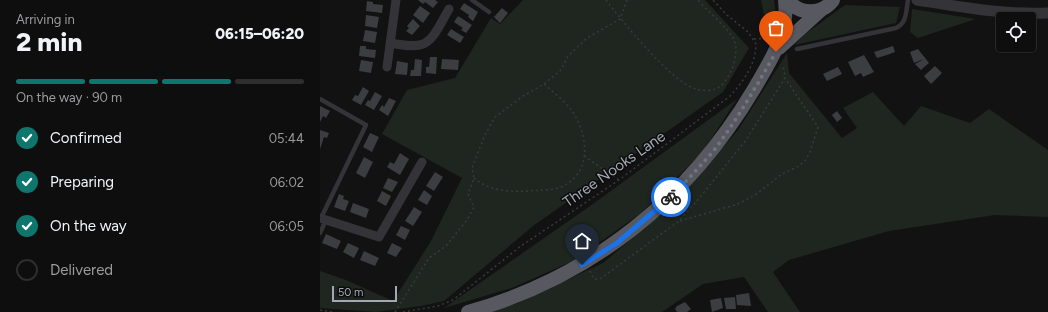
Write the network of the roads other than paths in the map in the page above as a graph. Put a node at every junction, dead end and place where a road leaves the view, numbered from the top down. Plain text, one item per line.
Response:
1 (396, 0) edge
2 (472, 0) edge
3 (787, 0) edge
4 (908, 0) edge
5 (917, 0) edge
6 (831, 3) edge
7 (449, 9) dead end
8 (489, 12) dead end
9 (1048, 13) edge
10 (390, 43) junction
11 (776, 50) junction
12 (797, 50) dead end
13 (387, 67) dead end
14 (320, 99) edge
15 (422, 162) dead end
16 (322, 218) edge
17 (320, 233) edge
18 (468, 312) edge

1 - 10 street
2 - 8 lane
3 - 6 highway
3 - 11 highway
4 - 12 lane
5 - 9 street
6 - 11 highway
7 - 10 street
10 - 13 street
11 - 18 highway
14 - 16 lane
15 - 16 street
16 - 17 lane

